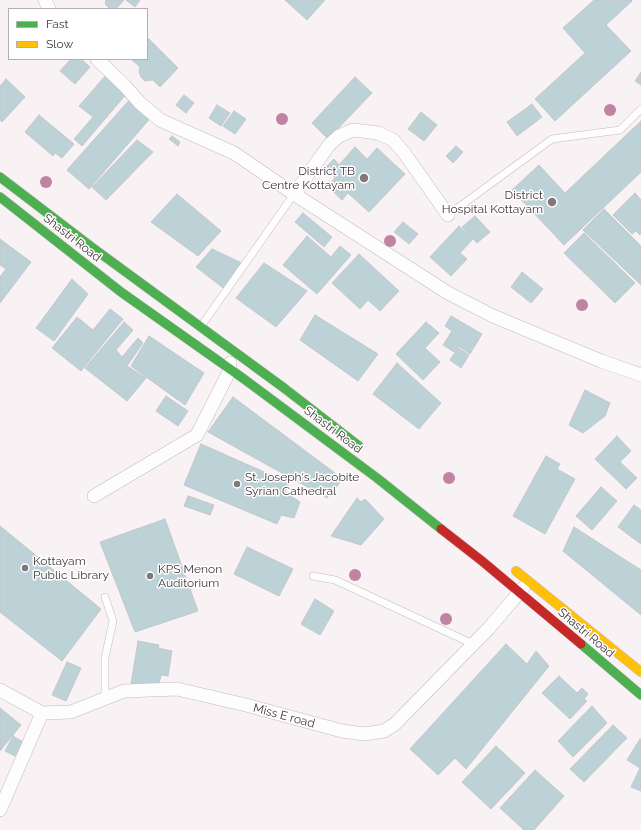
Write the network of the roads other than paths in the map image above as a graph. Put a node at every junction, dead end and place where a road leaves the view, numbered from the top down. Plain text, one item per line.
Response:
1 (98, 60) edge
2 (641, 109) edge
3 (0, 177) edge
4 (294, 194) junction
5 (1, 202) edge
6 (448, 215) joint
7 (200, 327) junction
8 (228, 348) junction
9 (230, 370) junction
10 (641, 375) edge
11 (366, 452) dead end
12 (94, 496) dead end
13 (511, 567) dead end
14 (313, 576) dead end
15 (529, 581) junction
16 (519, 593) junction
17 (105, 597) dead end
18 (473, 644) junction
19 (641, 672) edge
20 (0, 690) edge
21 (641, 695) edge
22 (105, 699) junction
23 (42, 713) junction
24 (0, 810) edge

1 - 4 street
2 - 6 lane
3 - 7 highway, Shastri Road
4 - 6 street
4 - 7 lane
4 - 10 street
5 - 9 highway, Shastri Road
7 - 8 highway, Shastri Road
8 - 9 street
8 - 11 highway, Shastri Road
9 - 12 street
9 - 16 highway, Shastri Road
13 - 15 highway, Shastri Road
14 - 18 lane
15 - 16 street, Miss E road
15 - 19 highway, Shastri Road
16 - 18 street, Miss E road
16 - 21 highway, Shastri Road
17 - 22 lane
18 - 22 street, Miss E road
20 - 23 street
22 - 23 street, Miss E road
23 - 24 street

